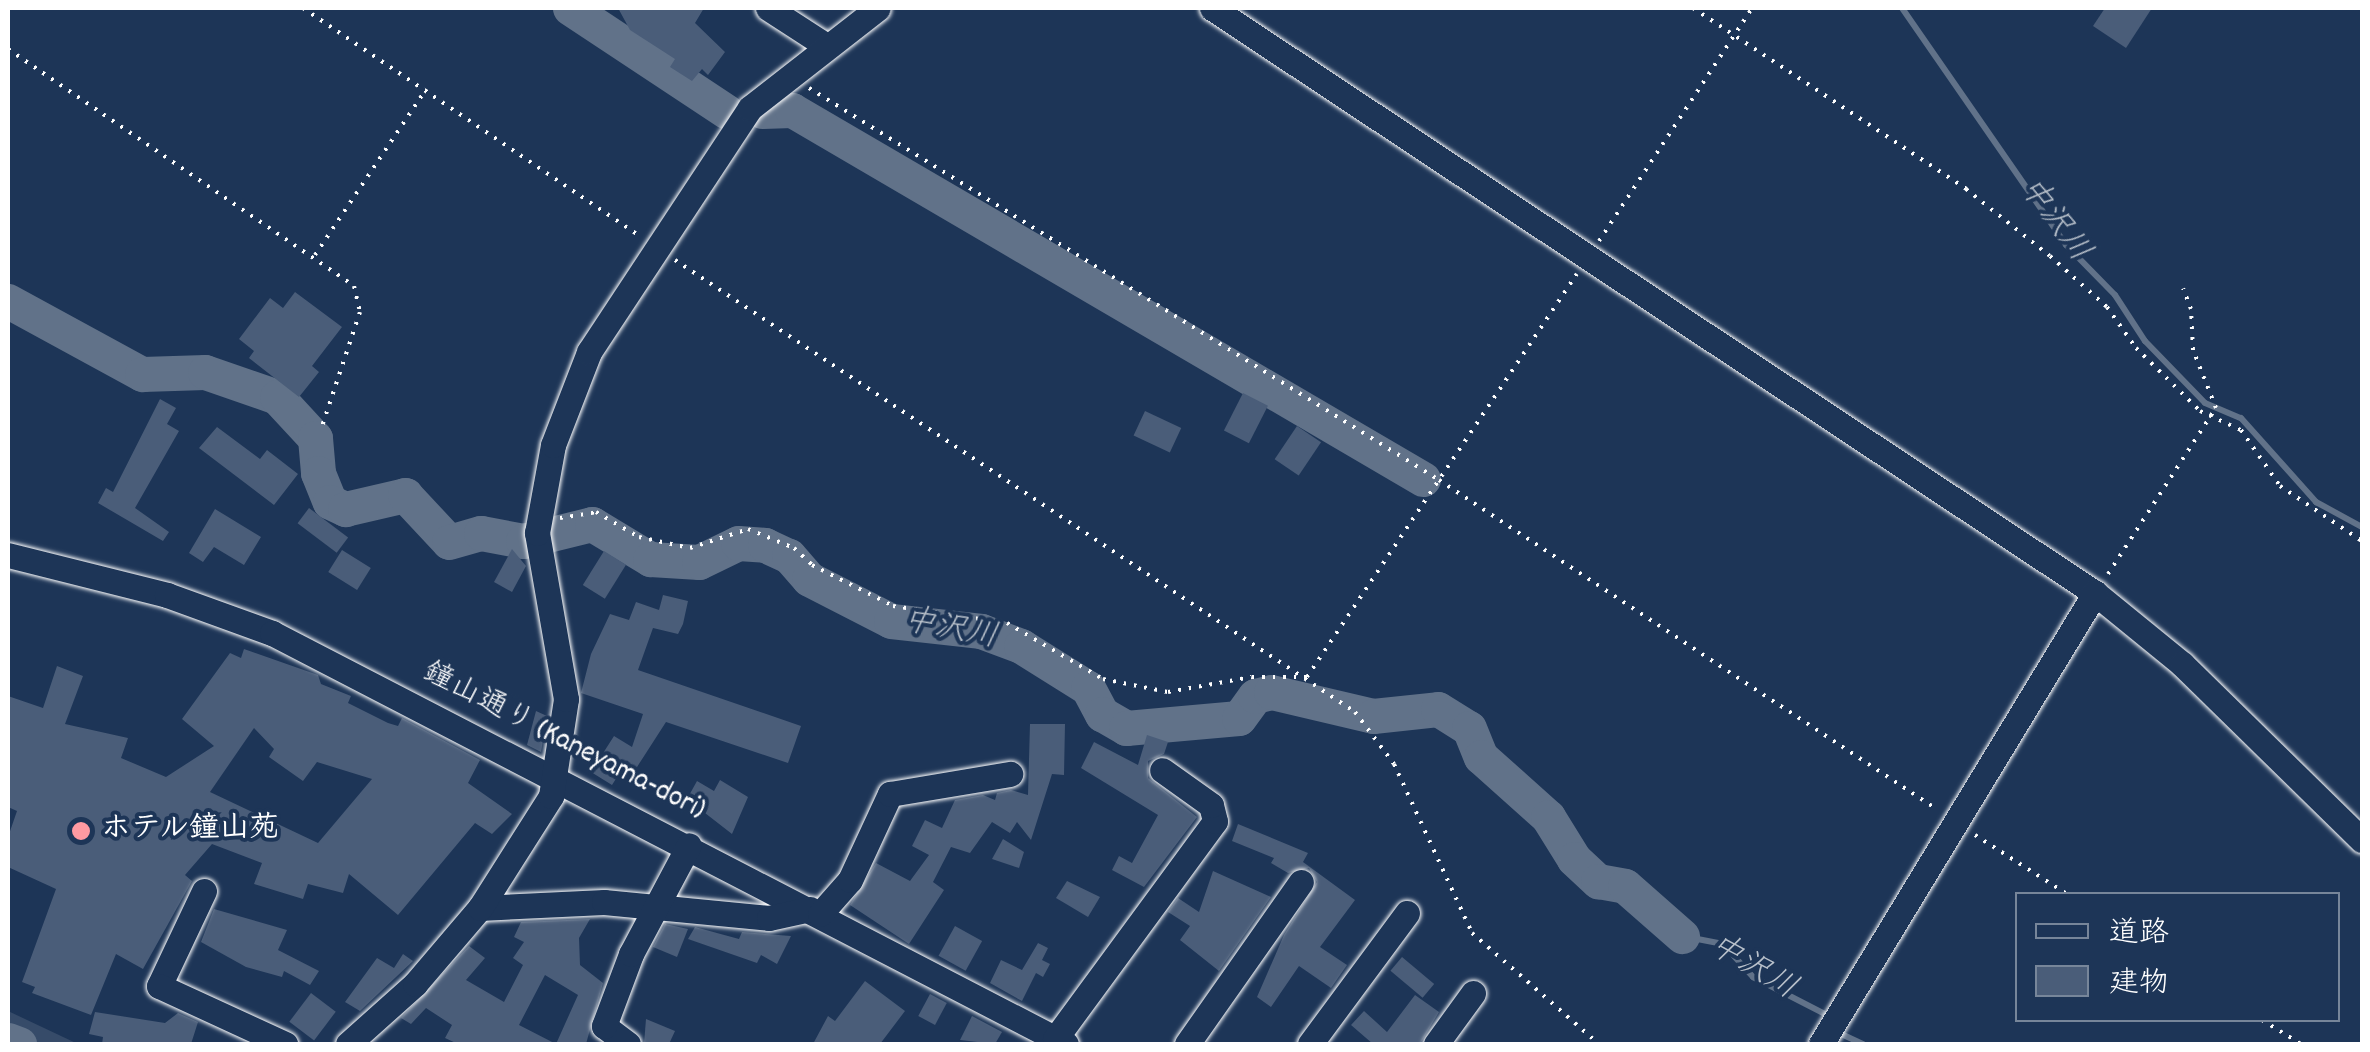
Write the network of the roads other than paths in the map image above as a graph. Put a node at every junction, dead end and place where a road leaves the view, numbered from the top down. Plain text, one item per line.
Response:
1 (768, 8) edge
2 (878, 8) edge
3 (1212, 8) edge
4 (825, 45) junction
5 (8, 554) edge
6 (2095, 593) junction
7 (1162, 770) dead end
8 (1010, 774) dead end
9 (557, 776) junction
10 (2362, 840) edge
11 (689, 845) junction
12 (1300, 882) dead end
13 (204, 892) dead end
14 (480, 908) junction
15 (653, 908) junction
16 (815, 912) junction
17 (1407, 914) dead end
18 (1473, 993) dead end
19 (1061, 1042) edge
20 (285, 1044) edge
21 (348, 1044) edge
22 (628, 1044) edge
23 (1186, 1044) edge
24 (1310, 1044) edge
25 (1436, 1044) edge
26 (1822, 1044) edge

1 - 4 street
2 - 4 street
3 - 6 street
4 - 9 street
5 - 9 street, 鐘山通り (Kaneyama-dori)
6 - 10 street
6 - 26 street
7 - 19 street
8 - 16 street
9 - 11 street, 鐘山通り (Kaneyama-dori)
9 - 14 street
11 - 15 street
11 - 16 street, 鐘山通り (Kaneyama-dori)
12 - 23 street
13 - 20 street
14 - 15 street
14 - 21 street
15 - 16 street
15 - 22 street
16 - 19 street, 鐘山通り (Kaneyama-dori)
17 - 24 street
18 - 25 street

